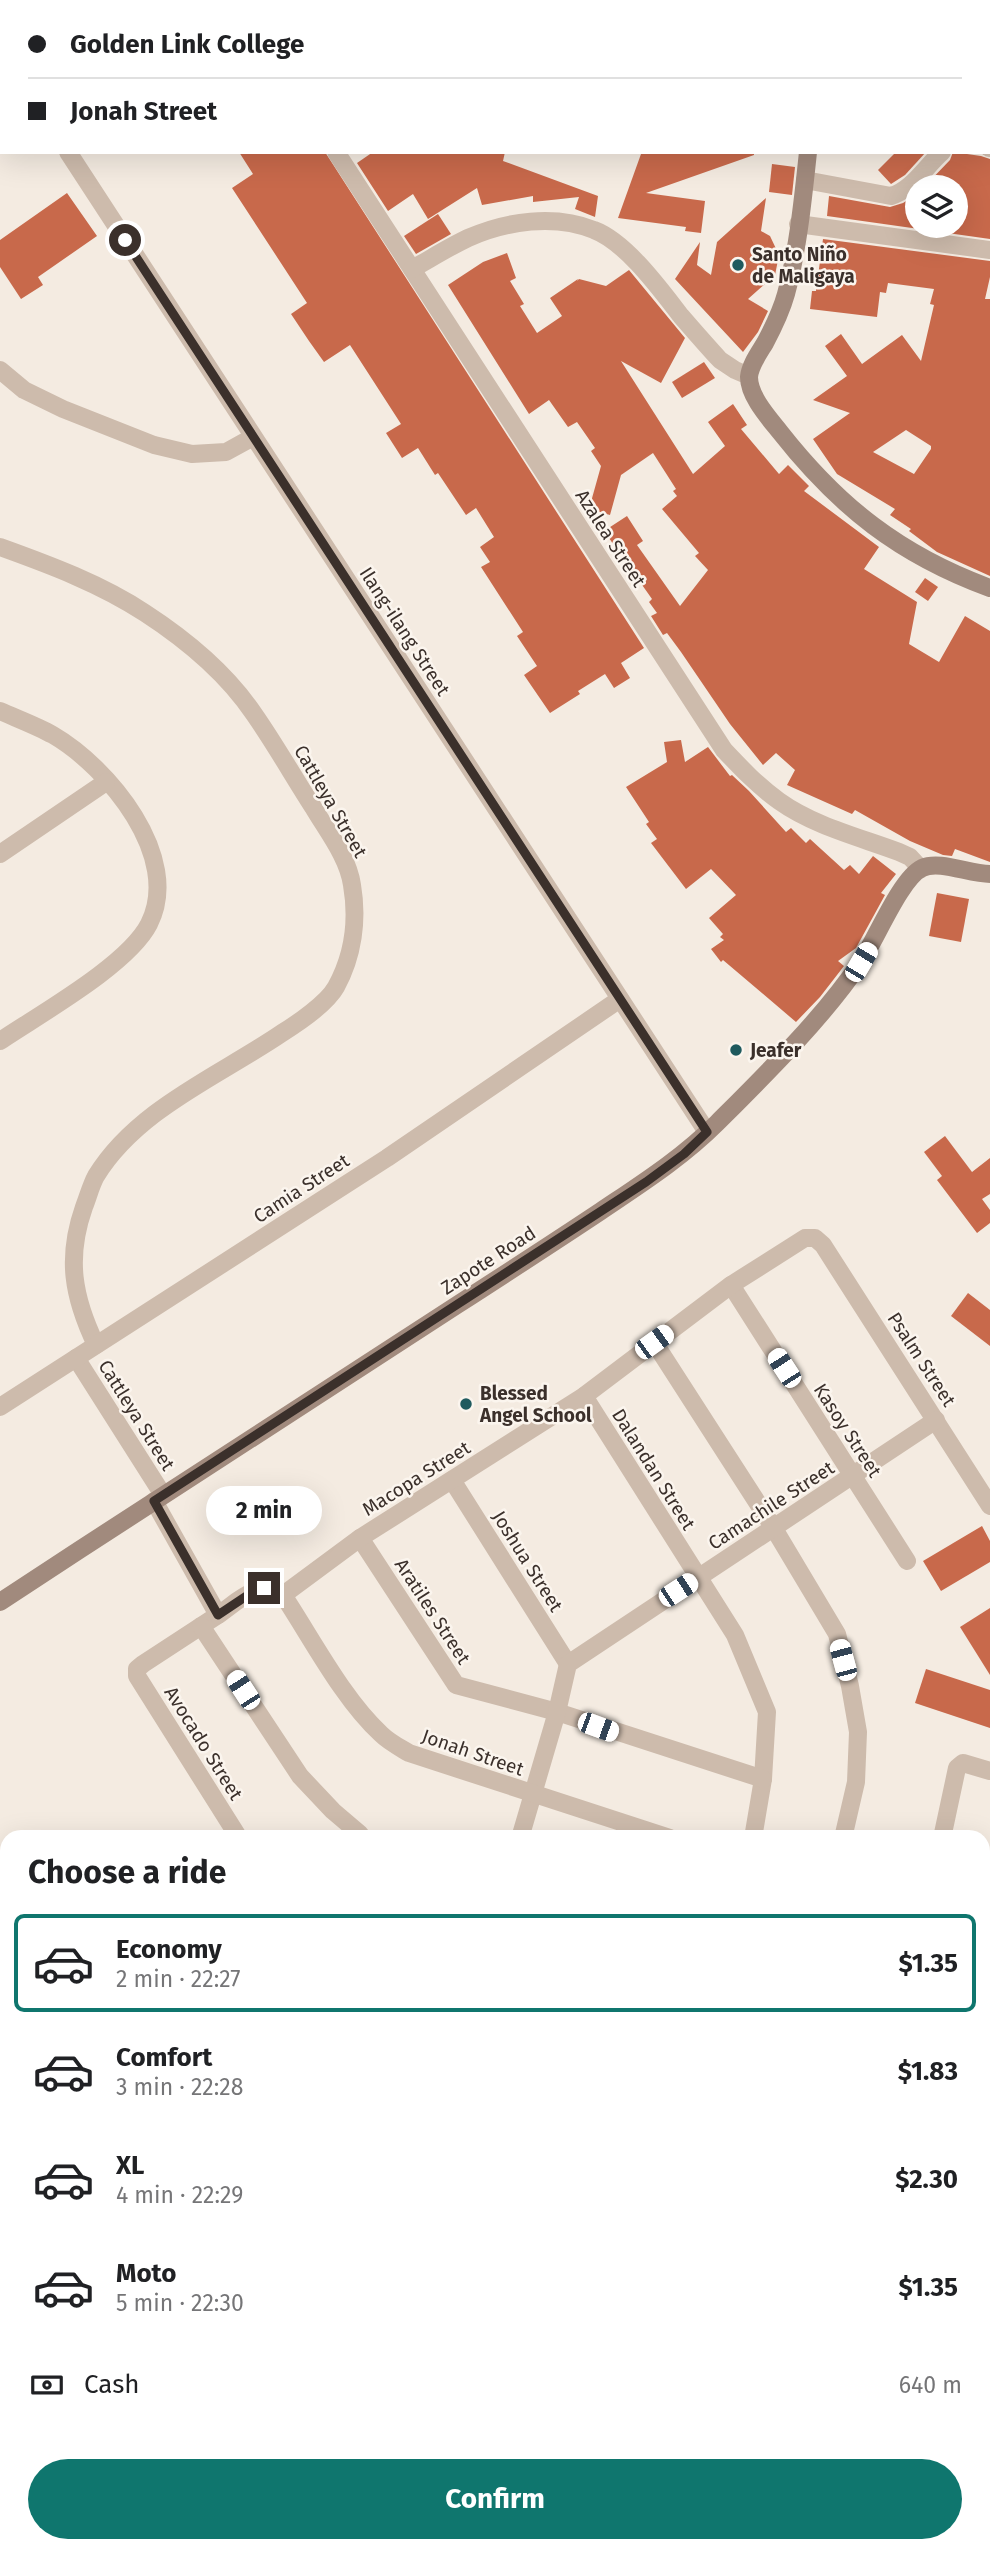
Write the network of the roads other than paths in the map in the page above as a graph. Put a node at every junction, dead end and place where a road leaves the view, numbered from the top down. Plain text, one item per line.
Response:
1 (69, 154) edge
2 (337, 154) edge
3 (808, 154) edge
4 (940, 154) edge
5 (805, 180) junction
6 (798, 225) junction
7 (990, 250) edge
8 (412, 269) junction
9 (0, 370) edge
10 (749, 376) junction
11 (253, 437) junction
12 (0, 547) edge
13 (990, 588) edge
14 (0, 711) edge
15 (106, 782) junction
16 (0, 853) edge
17 (921, 869) junction
18 (990, 874) edge
19 (620, 999) junction
20 (0, 1041) edge
21 (707, 1132) junction
22 (815, 1238) joint
23 (731, 1285) junction
24 (654, 1342) junction
25 (96, 1345) junction
26 (76, 1358) junction
27 (584, 1396) junction
28 (0, 1407) edge
29 (936, 1420) junction
30 (853, 1476) junction
31 (452, 1480) junction
32 (158, 1498) junction
33 (990, 1506) edge
34 (773, 1527) junction
35 (360, 1538) junction
36 (907, 1561) dead end
37 (698, 1577) junction
38 (283, 1595) junction
39 (0, 1602) edge
40 (218, 1615) junction
41 (201, 1626) junction
42 (568, 1664) junction
43 (557, 1712) junction
44 (990, 1772) edge
45 (763, 1779) junction
46 (533, 1794) junction
47 (234, 1830) edge
48 (354, 1830) edge
49 (522, 1830) edge
50 (645, 1830) edge
51 (753, 1830) edge
52 (845, 1830) edge
53 (944, 1830) edge

1 - 11 street, Ilang-ilang Street
2 - 8 street, Azalea Street
3 - 5 main road
4 - 5 street
5 - 6 main road
6 - 7 street
6 - 10 main road
8 - 10 street
8 - 17 street, Azalea Street
9 - 11 street
10 - 13 main road
11 - 19 street, Ilang-ilang Street
12 - 25 street, Cattleya Street
14 - 15 street
15 - 16 street
15 - 20 street
17 - 18 main road
17 - 21 main road, Zapote Road
19 - 21 street, Ilang-ilang Street
19 - 25 street, Camia Street
21 - 32 main road, Zapote Road
22 - 23 street, Macopa Street
22 - 29 street, Psalm Street
23 - 24 street, Macopa Street
23 - 30 street, Kasoy Street
24 - 27 street, Macopa Street
24 - 34 street
25 - 26 street, Camia Street
26 - 28 street, Camia Street
26 - 32 street, Cattleya Street
27 - 31 street, Macopa Street
27 - 37 street, Dalandan Street
29 - 30 street, Camachile Street
29 - 33 street, Psalm Street
30 - 34 street, Camachile Street
30 - 36 street, Kasoy Street
31 - 35 street, Macopa Street
31 - 42 street, Joshua Street
32 - 39 main road, Zapote Road
32 - 40 street, Cattleya Street
34 - 37 street, Camachile Street
34 - 52 street
35 - 38 street, Macopa Street
35 - 43 street, Aratiles Street
37 - 42 street, Camachile Street
37 - 45 street, Dalandan Street
38 - 40 street
38 - 46 street, Jonah Street
40 - 41 street
41 - 47 street, Avocado Street
41 - 48 street
42 - 43 street
43 - 45 street, Aratiles Street
43 - 46 street
44 - 53 street
45 - 51 street, Dalandan Street
46 - 49 street
46 - 50 street, Jonah Street

